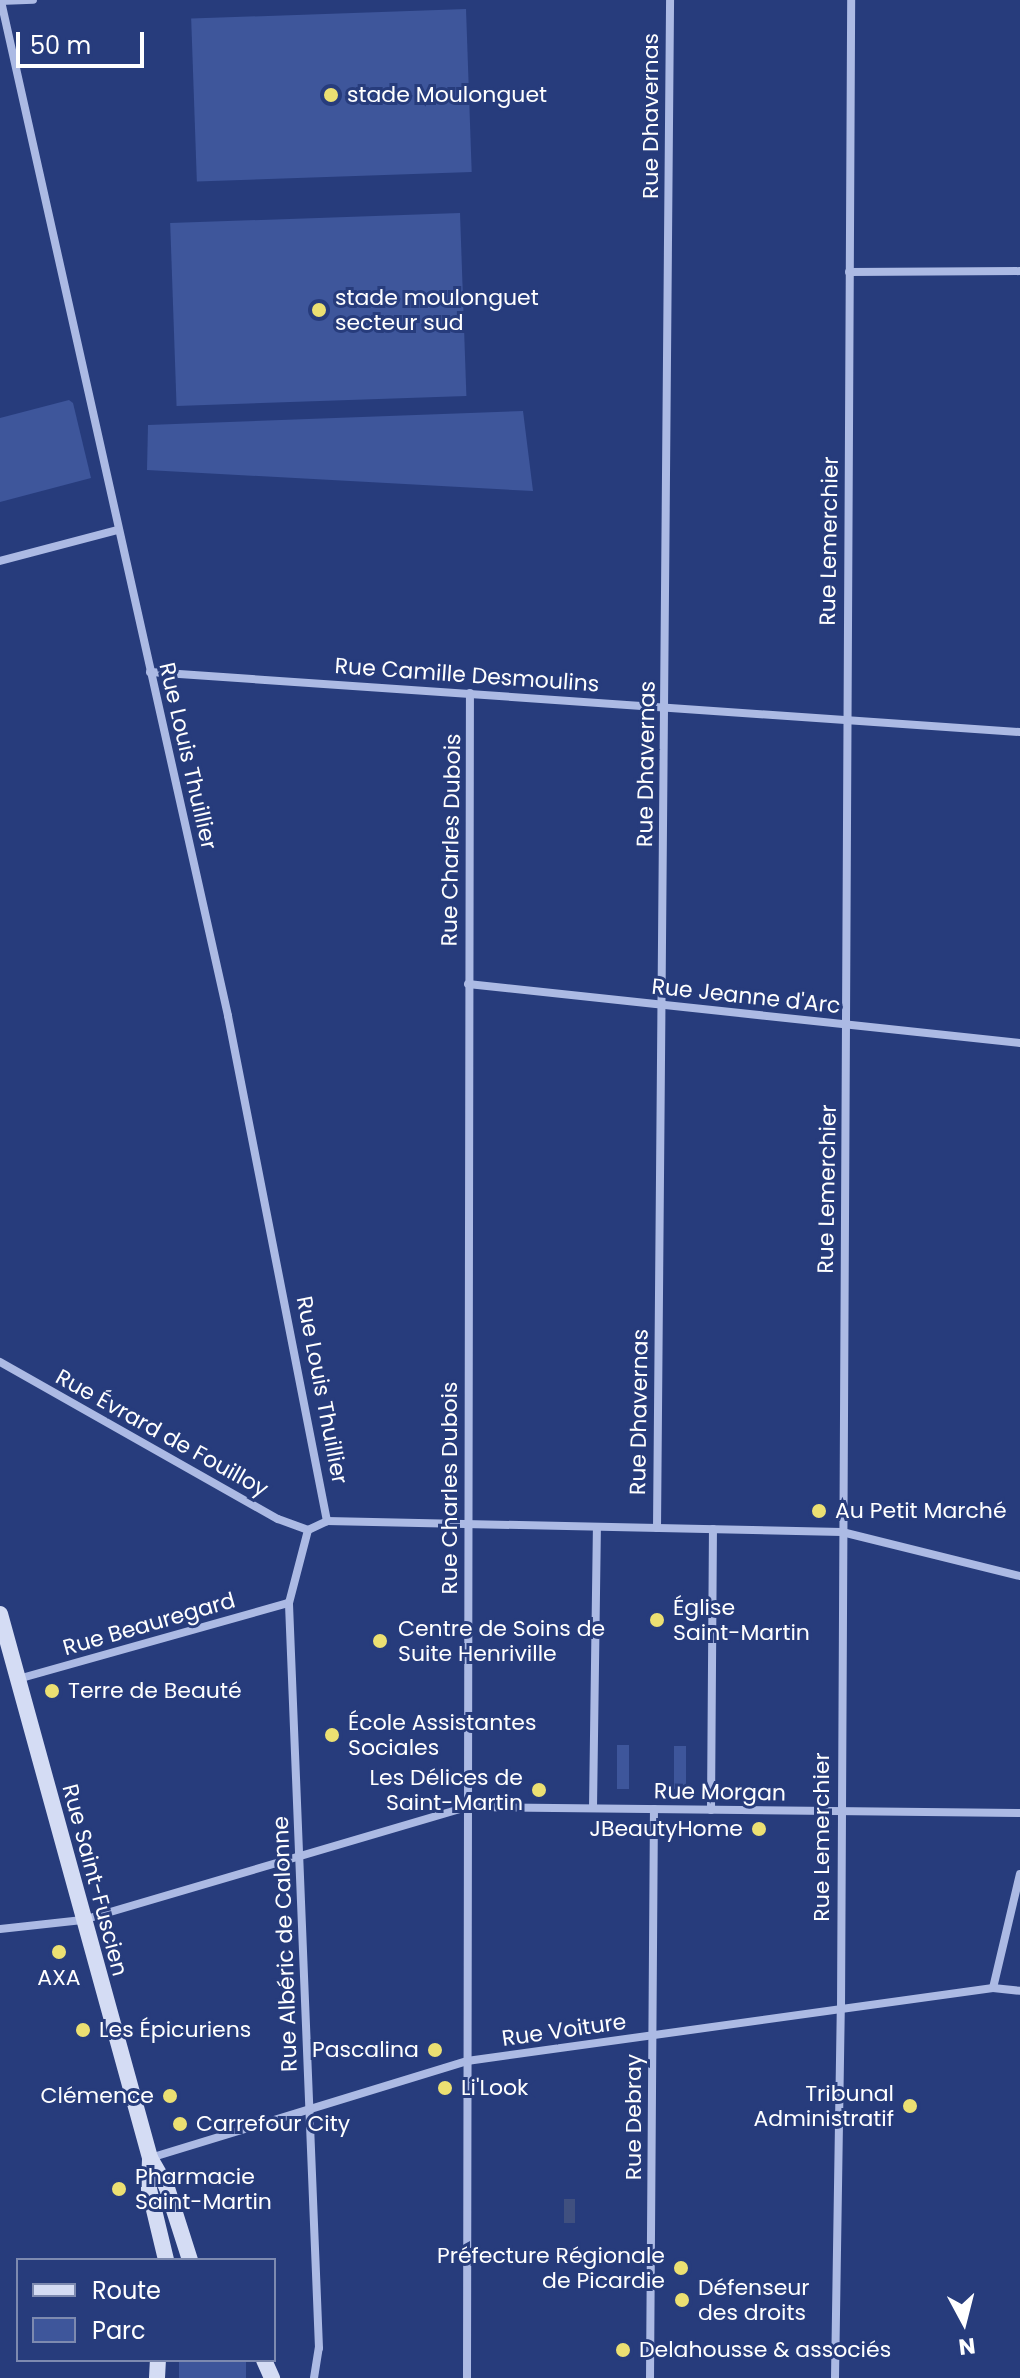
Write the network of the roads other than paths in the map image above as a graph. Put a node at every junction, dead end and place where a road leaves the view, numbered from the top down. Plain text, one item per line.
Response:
1 (33, 0) edge
2 (670, 0) edge
3 (851, 0) edge
4 (0, 1) edge
5 (1020, 271) edge
6 (849, 272) junction
7 (117, 530) junction
8 (0, 561) edge
9 (150, 672) junction
10 (470, 693) junction
11 (665, 705) junction
12 (845, 718) junction
13 (1020, 732) edge
14 (468, 984) junction
15 (662, 1005) junction
16 (846, 1024) junction
17 (1020, 1043) edge
18 (0, 1362) edge
19 (327, 1521) junction
20 (467, 1524) junction
21 (597, 1527) junction
22 (657, 1528) junction
23 (713, 1529) junction
24 (308, 1530) junction
25 (842, 1532) junction
26 (1020, 1576) edge
27 (289, 1603) junction
28 (0, 1614) edge
29 (18, 1679) junction
30 (468, 1807) junction
31 (593, 1808) junction
32 (654, 1809) junction
33 (711, 1810) junction
34 (840, 1811) junction
35 (1020, 1813) edge
36 (299, 1856) junction
37 (1020, 1874) edge
38 (83, 1920) junction
39 (0, 1929) edge
40 (993, 1988) junction
41 (1020, 1991) edge
42 (841, 2009) junction
43 (653, 2035) junction
44 (467, 2061) junction
45 (309, 2109) junction
46 (150, 2158) junction
47 (166, 2258) edge
48 (189, 2258) edge
49 (314, 2378) edge
50 (467, 2378) edge
51 (650, 2378) edge
52 (835, 2378) edge

1 - 4 street
2 - 11 street, Rue Dhavernas
3 - 6 street, Rue Lemerchier
4 - 7 street, Rue Louis Thuillier
5 - 6 street
6 - 12 street, Rue Lemerchier
7 - 8 street
7 - 9 street, Rue Louis Thuillier
9 - 10 street, Rue Camille Desmoulins
9 - 19 street, Rue Louis Thuillier
10 - 11 street, Rue Camille Desmoulins
10 - 14 street, Rue Charles Dubois
11 - 12 street, Rue Camille Desmoulins
11 - 15 street, Rue Dhavernas
12 - 13 street, Rue Camille Desmoulins
12 - 16 street, Rue Lemerchier
14 - 15 street, Rue Jeanne d'Arc
14 - 20 street, Rue Charles Dubois
15 - 16 street, Rue Jeanne d'Arc
15 - 22 street, Rue Dhavernas
16 - 17 street, Rue Jeanne d'Arc
16 - 25 street, Rue Lemerchier
18 - 24 street, Rue Évrard de Fouilloy
19 - 20 street
19 - 24 street
20 - 21 street
20 - 30 street, Rue Charles Dubois
21 - 22 street
21 - 31 street
22 - 23 street
23 - 25 street
23 - 33 street
24 - 27 street, Rue Albéric de Calonne
25 - 26 street
25 - 34 street, Rue Lemerchier
27 - 29 street, Rue Beauregard
27 - 36 street, Rue Albéric de Calonne
28 - 29 main road, Rue Saint-Fuscien
29 - 38 main road, Rue Saint-Fuscien
30 - 31 street, Rue Morgan
30 - 36 street, Rue Morgan
30 - 44 street, Rue Charles Dubois
31 - 32 street, Rue Morgan
32 - 33 street, Rue Morgan
32 - 43 street, Rue Debray
33 - 34 street, Rue Morgan
34 - 35 street, Rue Morgan
34 - 42 street, Rue Lemerchier
36 - 38 street, Rue Morgan
36 - 45 street, Rue Albéric de Calonne
37 - 40 street
38 - 39 street, Rue Morgan
38 - 46 main road, Rue Saint-Fuscien
40 - 41 street, Rue Voiture
40 - 42 street, Rue Voiture
42 - 43 street, Rue Voiture
42 - 52 street, Rue Lemerchier
43 - 44 street, Rue Voiture
43 - 51 street, Rue Debray
44 - 45 street, Rue Voiture
44 - 50 street, Rue Charles Dubois
45 - 46 street, Rue Voiture
45 - 49 street, Rue Albéric de Calonne
46 - 47 main road, Rue Saint-Fuscien
46 - 48 main road, Rue Saint-Fuscien

